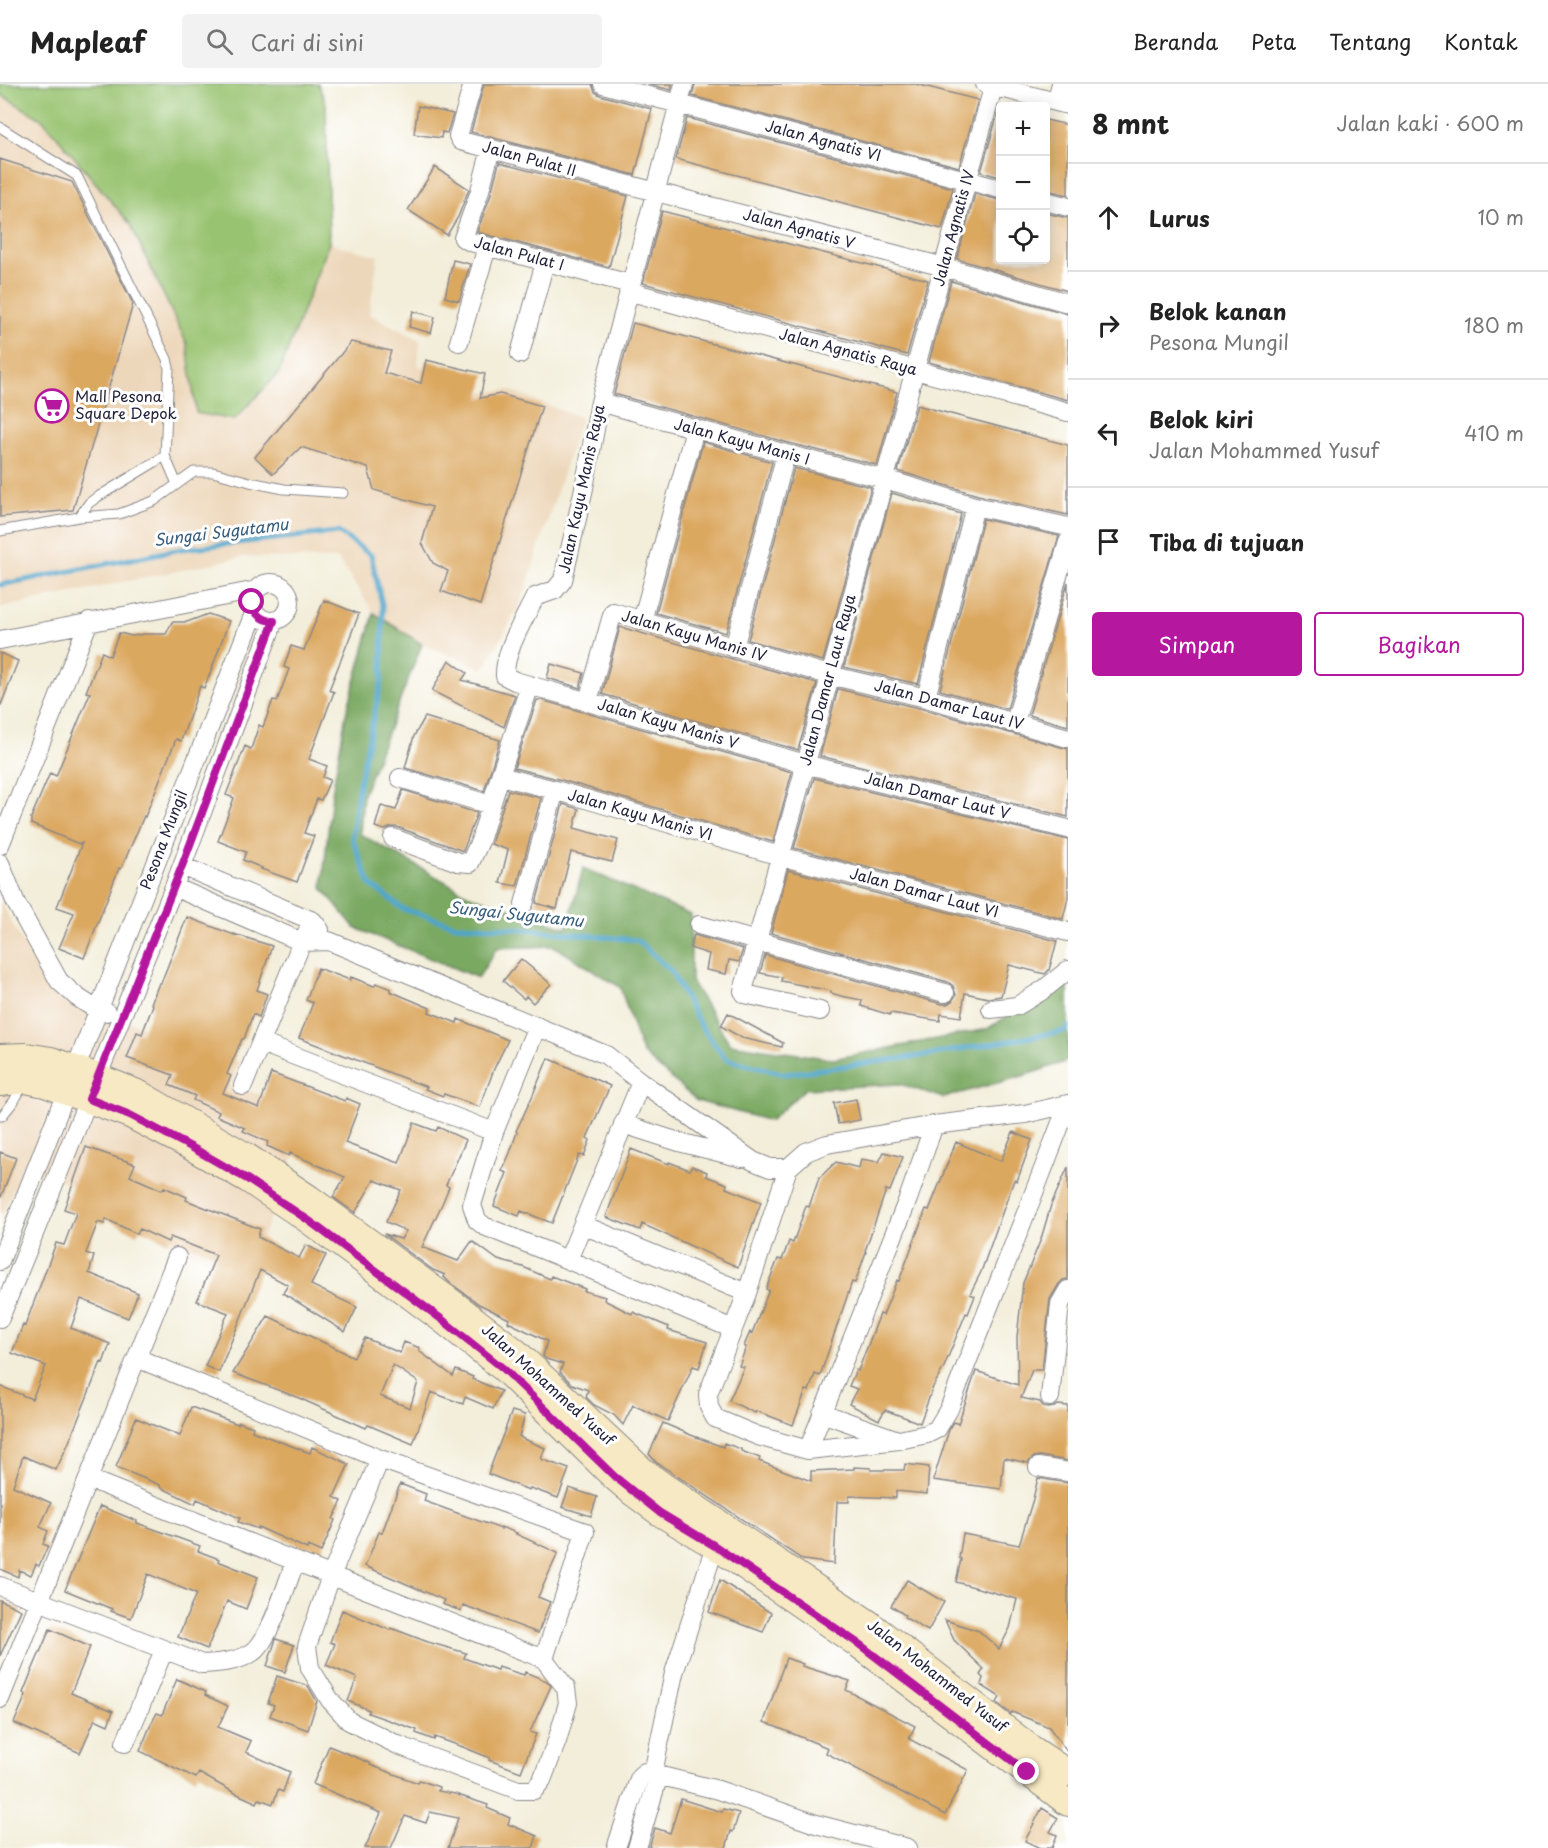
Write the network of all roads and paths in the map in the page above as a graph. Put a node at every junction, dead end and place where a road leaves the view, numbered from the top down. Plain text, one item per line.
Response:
1 (473, 84) edge
2 (603, 84) edge
3 (684, 84) edge
4 (990, 85) edge
5 (1062, 97) edge
6 (679, 103) junction
7 (0, 127) edge
8 (491, 149) junction
9 (967, 180) junction
10 (996, 188) edge
11 (655, 191) junction
12 (1050, 202) edge
13 (1068, 207) edge
14 (487, 247) junction
15 (544, 262) junction
16 (944, 267) junction
17 (629, 288) junction
18 (1068, 303) edge
19 (459, 342) dead end
20 (520, 354) dead end
21 (916, 370) junction
22 (600, 402) junction
23 (1068, 412) edge
24 (695, 429) junction
25 (786, 454) junction
26 (165, 456) junction
27 (885, 479) junction
28 (177, 484) junction
29 (343, 493) dead end
30 (975, 506) junction
31 (79, 517) junction
32 (1068, 527) edge
33 (0, 531) edge
34 (1068, 542) edge
35 (257, 590) junction
36 (255, 610) junction
37 (89, 621) junction
38 (274, 621) junction
39 (642, 621) junction
40 (0, 640) edge
41 (734, 648) junction
42 (829, 675) junction
43 (530, 685) junction
44 (926, 698) junction
45 (588, 701) junction
46 (1015, 722) junction
47 (1068, 738) edge
48 (805, 764) junction
49 (500, 776) junction
50 (400, 778) dead end
51 (555, 790) junction
52 (491, 806) junction
53 (1068, 829) edge
54 (393, 838) dead end
55 (0, 845) edge
56 (780, 856) junction
57 (0, 863) edge
58 (182, 866) junction
59 (174, 887) junction
60 (524, 904) dead end
61 (313, 921) junction
62 (699, 925) dead end
63 (1068, 932) edge
64 (756, 940) junction
65 (329, 941) junction
66 (302, 942) junction
67 (1068, 970) edge
68 (945, 993) dead end
69 (991, 1009) dead end
70 (97, 1010) junction
71 (820, 1011) dead end
72 (123, 1015) junction
73 (537, 1026) junction
74 (261, 1043) junction
75 (0, 1058) edge
76 (26, 1080) junction
77 (641, 1082) junction
78 (0, 1083) edge
79 (243, 1086) dead end
80 (79, 1091) junction
81 (1068, 1104) edge
82 (0, 1116) edge
83 (623, 1124) junction
84 (934, 1125) junction
85 (495, 1132) junction
86 (753, 1161) junction
87 (788, 1168) junction
88 (22, 1205) junction
89 (42, 1213) junction
90 (583, 1225) junction
91 (177, 1257) dead end
92 (568, 1260) junction
93 (0, 1262) edge
94 (1068, 1290) edge
95 (747, 1293) junction
96 (0, 1318) edge
97 (733, 1329) junction
98 (137, 1358) junction
99 (1050, 1397) dead end
100 (822, 1413) junction
101 (899, 1440) junction
102 (808, 1450) junction
103 (380, 1459) junction
104 (1038, 1467) dead end
105 (1068, 1472) edge
106 (89, 1479) junction
107 (715, 1546) junction
108 (295, 1562) junction
109 (331, 1576) junction
110 (0, 1586) edge
111 (40, 1602) junction
112 (164, 1650) junction
113 (544, 1659) junction
114 (0, 1699) edge
115 (125, 1743) dead end
116 (1068, 1773) edge
117 (656, 1774) junction
118 (1068, 1803) edge
119 (616, 1848) edge
120 (637, 1848) edge
121 (908, 1848) edge

1 - 8 street, Jalan Pulat II
2 - 6 street, Jalan Agnatis VI
3 - 6 street, Jalan Kayu Manis Raya
4 - 5 street
4 - 9 street, Jalan Agnatis IV
6 - 9 street, Jalan Agnatis VI
6 - 11 street, Jalan Kayu Manis Raya
7 - 26 lane
8 - 11 street, Jalan Pulat II
8 - 14 street, Jalan Pulat I
9 - 10 street, Jalan Agnatis VI
9 - 16 street, Jalan Agnatis IV
11 - 16 street, Jalan Agnatis V
11 - 17 street, Jalan Kayu Manis Raya
12 - 13 street
14 - 15 street, Jalan Pulat I
14 - 19 street
15 - 17 street, Jalan Pulat I
15 - 20 street
16 - 18 street, Jalan Agnatis V
16 - 21 street, Jalan Agnatis IV
17 - 21 street, Jalan Agnatis Raya
17 - 22 street, Jalan Kayu Manis Raya
21 - 23 street, Jalan Agnatis Raya
21 - 27 street, Jalan Damar Laut Raya
22 - 24 street, Jalan Kayu Manis I
22 - 43 street, Jalan Kayu Manis Raya
24 - 25 street, Jalan Kayu Manis I
24 - 39 street
25 - 27 street, Jalan Kayu Manis I
25 - 41 street
26 - 28 lane
26 - 31 lane
27 - 30 street, Jalan Kayu Manis I
27 - 42 street, Jalan Damar Laut Raya
28 - 29 lane
28 - 31 lane
30 - 32 street, Jalan Kayu Manis I
30 - 44 street
31 - 33 lane
34 - 46 street
35 - 36 street
35 - 37 street
35 - 38 street
36 - 38 street
36 - 70 street, Pesona Mungil
37 - 40 street
37 - 55 street
38 - 58 street, Pesona Mungil
39 - 41 street, Jalan Kayu Manis IV
39 - 45 street, Jalan Kayu Manis IV
41 - 42 street, Jalan Kayu Manis IV
42 - 44 street, Jalan Damar Laut IV
42 - 48 street, Jalan Damar Laut Raya
43 - 45 street, Jalan Kayu Manis V
43 - 49 street
44 - 46 street, Jalan Damar Laut IV
45 - 48 street, Jalan Kayu Manis V
46 - 47 street, Jalan Damar Laut IV
48 - 53 street, Jalan Damar Laut V
48 - 56 street, Jalan Damar Laut Raya
49 - 51 street, Jalan Kayu Manis VI
49 - 52 street
50 - 52 street
51 - 56 street, Jalan Kayu Manis VI
51 - 60 street
52 - 54 street
56 - 63 street, Jalan Damar Laut VI
56 - 64 street, Jalan Damar Laut Raya
57 - 70 street
58 - 59 street, Pesona Mungil
58 - 61 street
59 - 66 street
59 - 72 street, Pesona Mungil
61 - 65 street
61 - 66 street
62 - 64 street
64 - 68 street
64 - 71 street, Jalan Damar Laut Raya
65 - 66 street
65 - 73 street
66 - 74 street
67 - 69 street
70 - 72 street
70 - 80 street, Pesona Mungil
72 - 80 street, Pesona Mungil
73 - 77 street
73 - 85 street
74 - 79 street
74 - 85 street
75 - 80 main road, Jalan Mohammed Yusuf
76 - 78 main road, Jalan Mohammed Yusuf
76 - 80 main road, Jalan Mohammed Yusuf
76 - 82 lane
77 - 83 street
77 - 86 street
80 - 88 street
80 - 89 street
80 - 107 main road, Jalan Mohammed Yusuf
80 - 116 main road, Jalan Mohammed Yusuf
81 - 84 street
81 - 101 street
83 - 86 street
83 - 90 street
84 - 87 street
84 - 100 street
85 - 92 street
86 - 87 street
87 - 95 street
88 - 89 street
88 - 93 street
89 - 96 street
90 - 92 street
90 - 95 street
91 - 98 street
92 - 97 street
94 - 99 street
95 - 97 street
97 - 102 street
98 - 103 street
98 - 106 street
100 - 101 street
100 - 102 street
101 - 102 street
103 - 109 street
103 - 113 street
104 - 105 street
106 - 108 street
106 - 111 street
107 - 117 street
107 - 118 main road, Jalan Mohammed Yusuf
108 - 109 street
108 - 112 street
109 - 113 street
109 - 113 street
110 - 111 street
111 - 112 street
111 - 114 street
112 - 115 street
117 - 119 street
117 - 120 street
117 - 121 street

